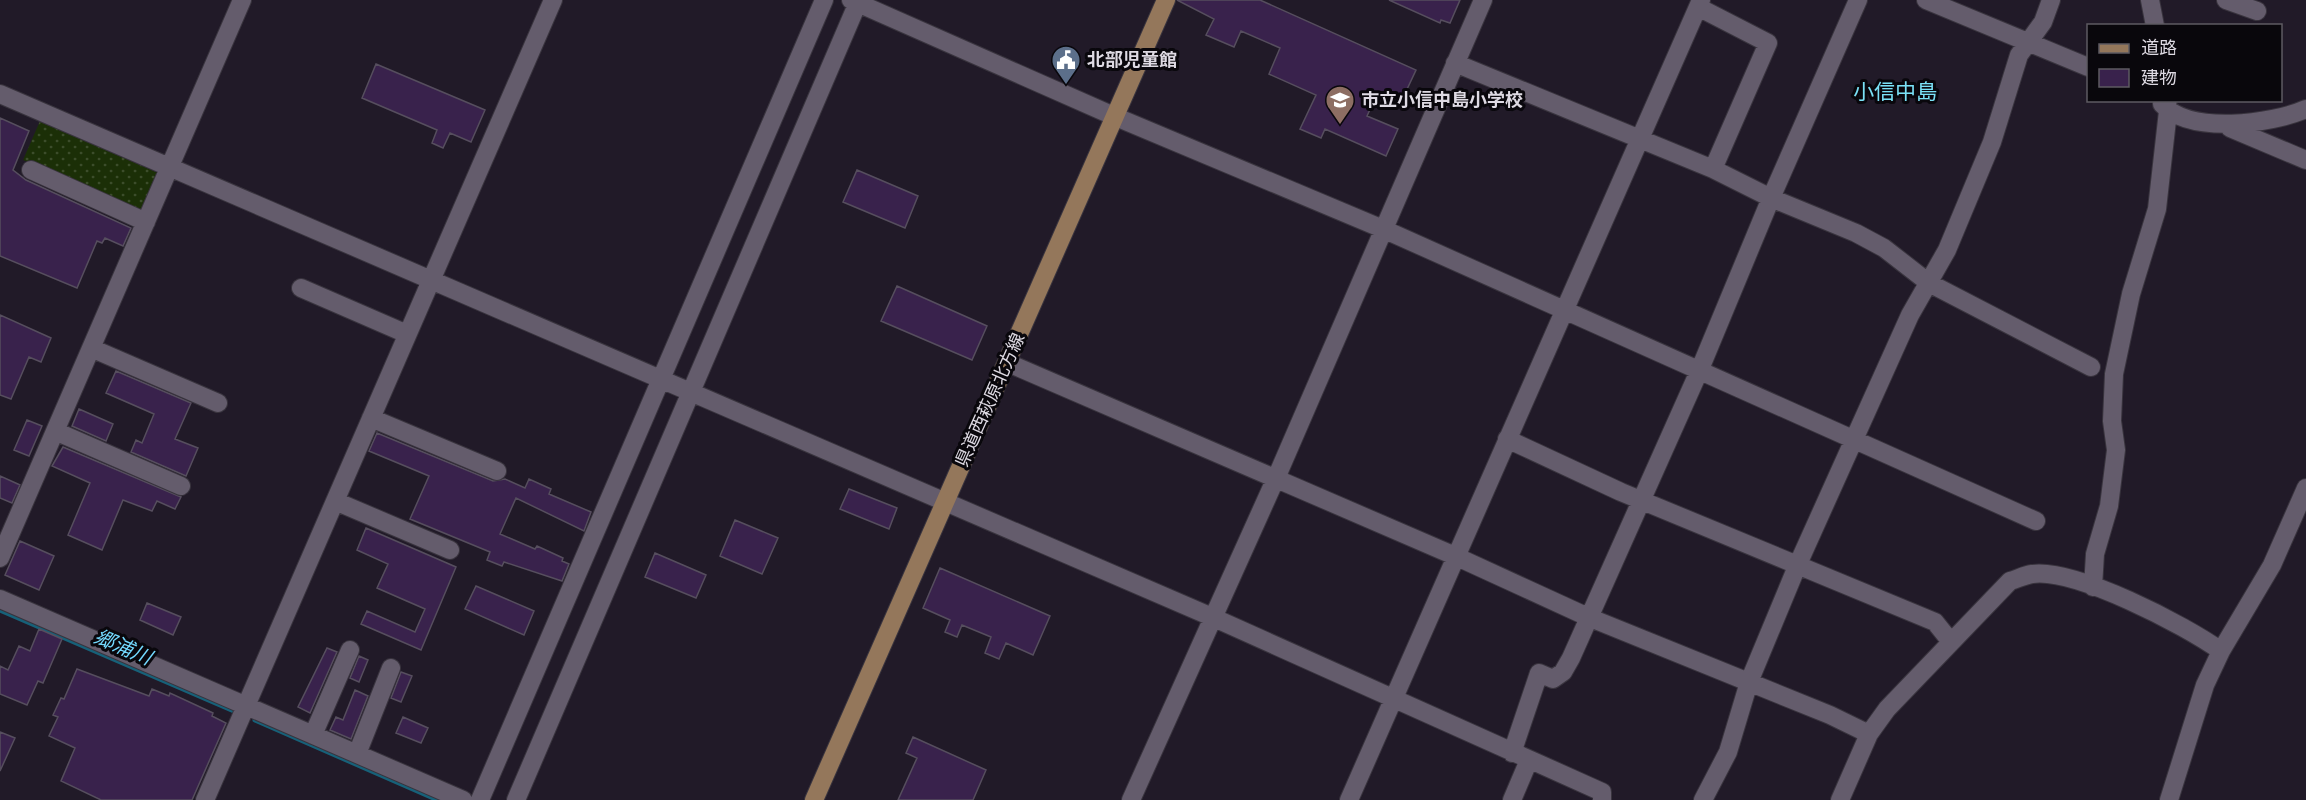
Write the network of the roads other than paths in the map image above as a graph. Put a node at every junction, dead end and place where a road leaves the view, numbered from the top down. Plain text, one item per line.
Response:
1 (242, 0) edge
2 (553, 0) edge
3 (824, 0) edge
4 (1166, 0) edge
5 (1483, 0) edge
6 (1858, 0) edge
7 (1926, 0) edge
8 (2051, 0) edge
9 (2150, 0) edge
10 (2226, 0) edge
11 (856, 1) edge
12 (1700, 3) edge
13 (2257, 11) dead end
14 (2155, 24) edge
15 (2027, 41) junction
16 (1455, 63) junction
17 (2087, 67) edge
18 (0, 94) edge
19 (2164, 104) edge
20 (2306, 110) edge
21 (1116, 117) junction
22 (2220, 123) junction
23 (1640, 140) junction
24 (2306, 160) edge
25 (170, 167) junction
26 (1713, 169) junction
27 (31, 170) dead end
28 (1771, 198) junction
29 (146, 222) junction
30 (1383, 229) junction
31 (430, 281) junction
32 (1929, 283) junction
33 (301, 288) dead end
34 (1564, 311) junction
35 (407, 334) junction
36 (91, 348) junction
37 (1008, 363) junction
38 (2091, 366) dead end
39 (1700, 369) junction
40 (663, 379) junction
41 (692, 391) junction
42 (218, 403) dead end
43 (371, 418) junction
44 (55, 431) junction
45 (1507, 439) junction
46 (1855, 439) junction
47 (497, 471) dead end
48 (1275, 479) junction
49 (181, 486) dead end
50 (2306, 488) edge
51 (1642, 500) junction
52 (335, 501) junction
53 (945, 501) junction
54 (2036, 521) dead end
55 (450, 550) dead end
56 (1455, 556) junction
57 (0, 558) edge
58 (1798, 564) junction
59 (2093, 587) junction
60 (0, 599) edge
61 (1212, 617) junction
62 (1588, 617) junction
63 (1951, 642) junction
64 (350, 650) dead end
65 (2221, 651) junction
66 (392, 668) dead end
67 (1749, 682) junction
68 (1393, 699) junction
69 (247, 707) junction
70 (1869, 734) junction
71 (313, 735) junction
72 (357, 754) junction
73 (1521, 757) junction
74 (205, 800) edge
75 (463, 800) edge
76 (480, 800) edge
77 (516, 800) edge
78 (814, 800) edge
79 (1131, 800) edge
80 (1349, 800) edge
81 (1512, 800) edge
82 (1602, 800) edge
83 (1703, 800) edge
84 (1840, 800) edge
85 (2169, 800) edge

1 - 25 street
2 - 31 street
3 - 40 street
4 - 21 main road, 県道西萩原北方線
5 - 16 street
6 - 28 street
7 - 15 street
8 - 15 street
9 - 14 street
10 - 13 street
11 - 21 street
11 - 41 street
12 - 23 street
12 - 26 street
15 - 17 street
15 - 32 street
16 - 23 street
16 - 30 street
18 - 25 street
19 - 22 street
19 - 59 street
20 - 22 street
21 - 30 street
21 - 37 main road, 県道西萩原北方線
22 - 24 street
23 - 26 street
23 - 34 street
25 - 29 street
25 - 31 street
26 - 28 street
27 - 29 street
28 - 32 street
28 - 39 street
29 - 36 street
30 - 34 street
30 - 48 street
31 - 35 street
31 - 40 street
32 - 38 street
32 - 46 street
33 - 35 street
34 - 39 street
34 - 45 street
35 - 43 street
36 - 42 street
36 - 44 street
37 - 48 street
37 - 53 main road, 県道西萩原北方線
39 - 46 street
39 - 51 street
40 - 41 street
40 - 76 street
41 - 53 street
41 - 77 street
43 - 47 street
43 - 52 street
44 - 49 street
44 - 57 street
45 - 51 street
45 - 56 street
46 - 54 street
46 - 58 street
48 - 56 street
48 - 61 street
50 - 65 street
51 - 58 street
51 - 62 street
52 - 55 street
52 - 69 street
53 - 61 street
53 - 78 main road, 県道西萩原北方線
56 - 62 street
56 - 68 street
58 - 63 street
58 - 67 street
59 - 63 street
59 - 65 street
60 - 69 street
61 - 68 street
61 - 79 street
62 - 67 street
62 - 73 street
63 - 70 street
64 - 71 street
65 - 85 street
66 - 72 street
67 - 70 street
67 - 83 street
68 - 73 street
68 - 80 street
69 - 71 street
69 - 74 street
70 - 84 street
71 - 72 street
72 - 75 street
73 - 81 street
73 - 82 street

